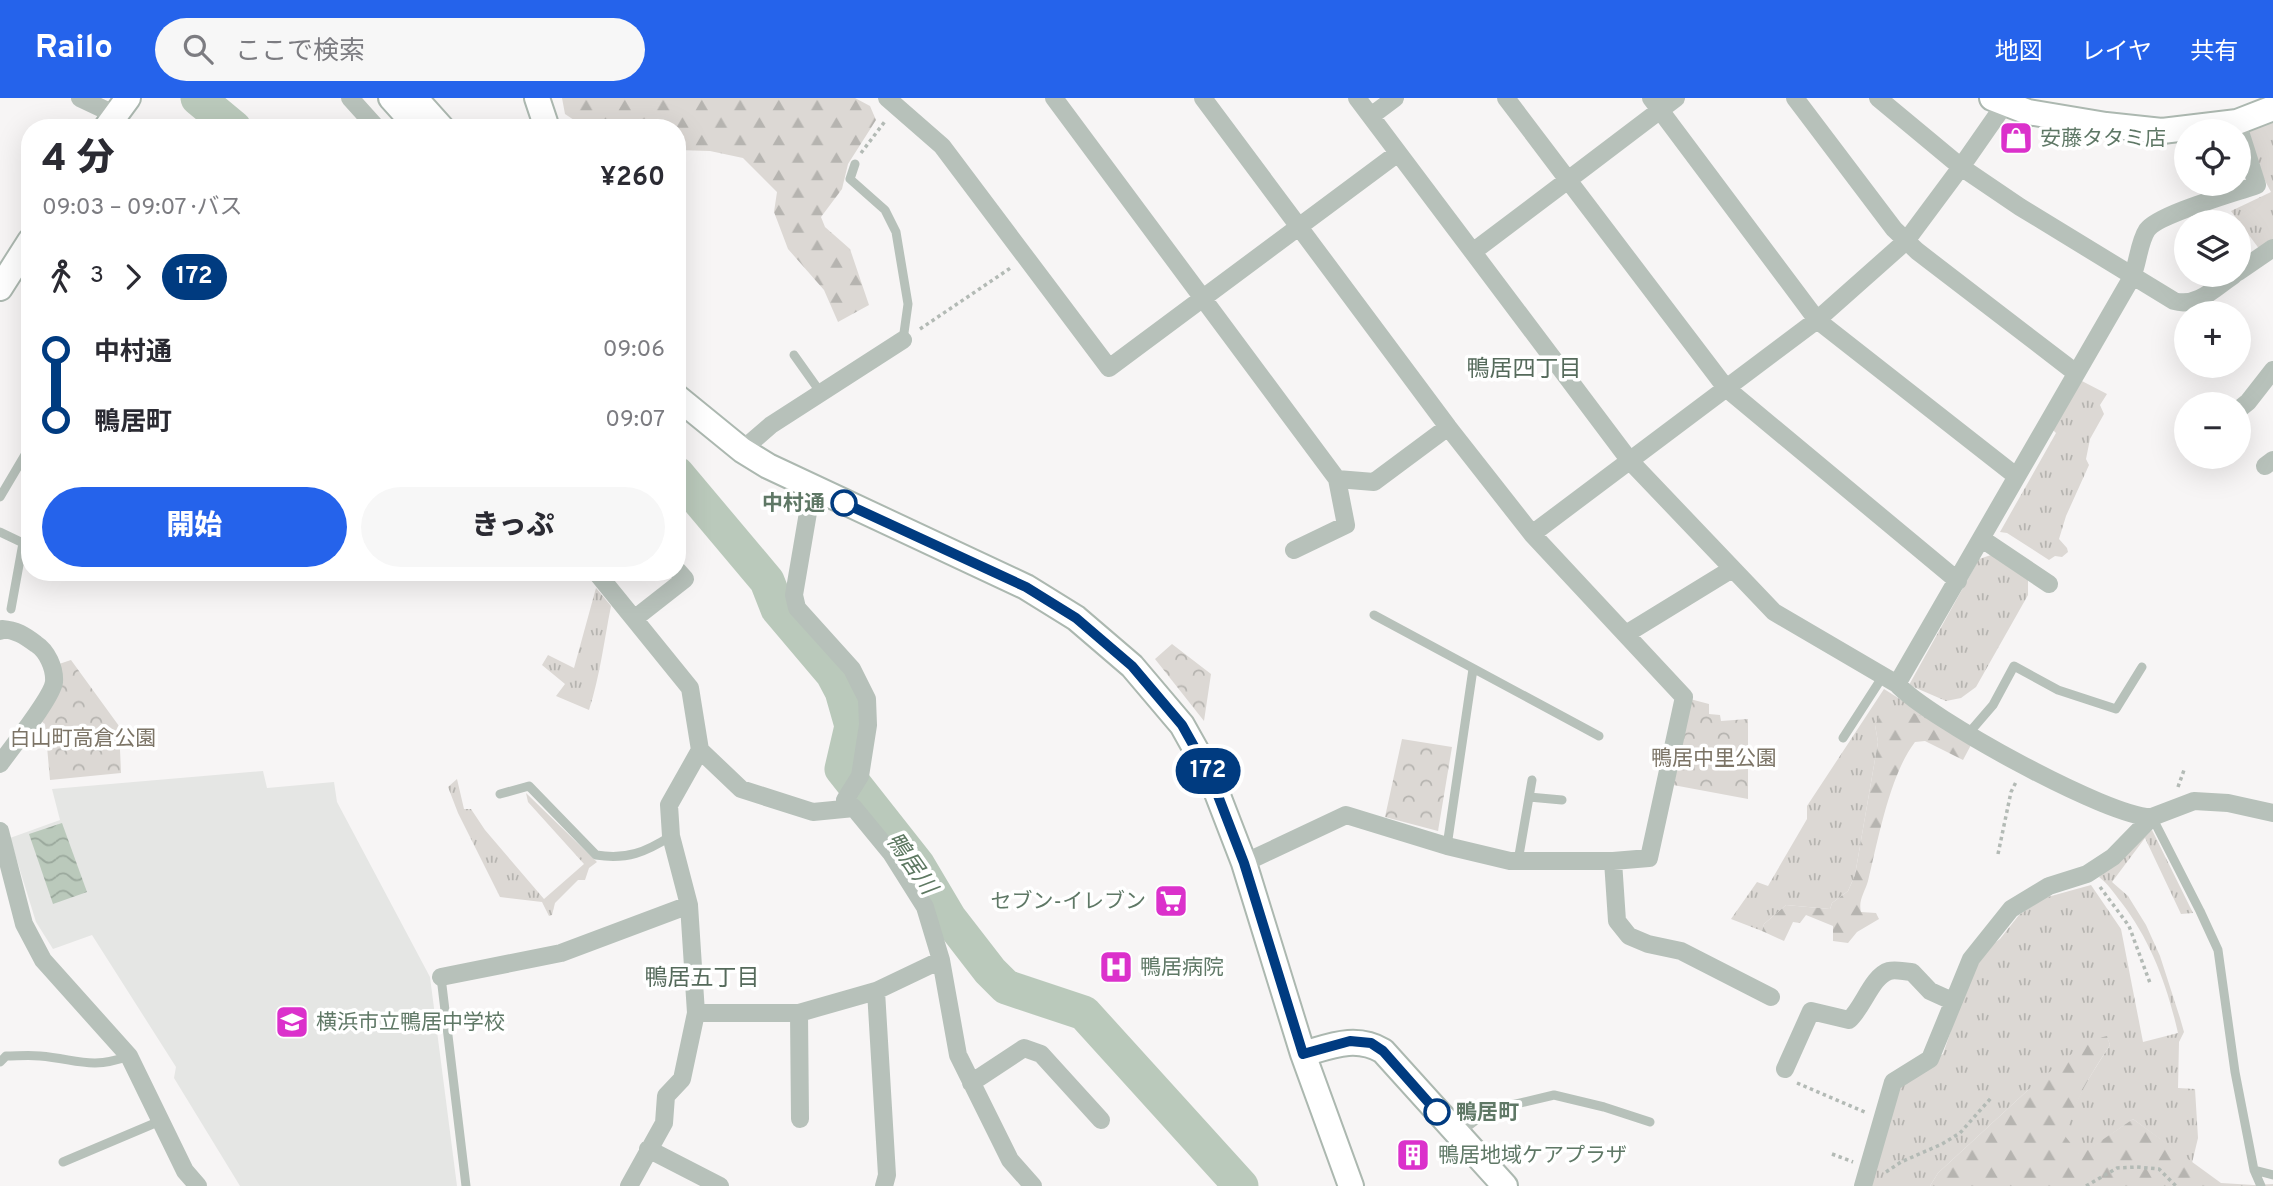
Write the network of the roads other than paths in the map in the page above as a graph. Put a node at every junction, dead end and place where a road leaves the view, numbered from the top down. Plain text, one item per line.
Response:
1 (80, 98) edge
2 (350, 98) edge
3 (391, 98) edge
4 (415, 98) edge
5 (537, 98) edge
6 (1054, 98) edge
7 (1203, 98) edge
8 (1357, 98) edge
9 (1395, 98) edge
10 (1506, 98) edge
11 (1676, 98) edge
12 (1795, 98) edge
13 (1878, 98) edge
14 (2002, 100) edge
15 (892, 103) edge
16 (1656, 104) edge
17 (2273, 108) edge
18 (116, 114) edge
19 (1371, 116) junction
20 (369, 119) edge
21 (410, 119) edge
22 (434, 119) edge
23 (544, 119) edge
24 (2245, 119) edge
25 (2174, 130) edge
26 (1398, 153) junction
27 (855, 164) road end
28 (2251, 166) edge
29 (1961, 167) junction
30 (1568, 180) junction
31 (2251, 187) edge
32 (2225, 196) edge
33 (1299, 226) junction
34 (1906, 240) junction
35 (1474, 251) junction
36 (2272, 251) edge
37 (21, 255) edge
38 (2251, 264) edge
39 (2132, 277) junction
40 (2216, 287) edge
41 (0, 288) edge
42 (1204, 298) junction
43 (1817, 320) junction
44 (903, 340) joint
45 (794, 355) dead end
46 (2273, 370) edge
47 (2076, 373) junction
48 (1726, 388) junction
49 (821, 393) junction
50 (2251, 398) edge
51 (686, 404) edge
52 (1448, 427) junction
53 (743, 450) junction
54 (1630, 461) junction
55 (21, 462) edge
56 (2017, 476) junction
57 (1337, 479) junction
58 (812, 489) junction
59 (0, 497) edge
60 (0, 532) edge
61 (1532, 534) junction
62 (1982, 539) junction
63 (21, 542) edge
64 (1294, 550) dead end
65 (21, 554) edge
66 (1732, 569) junction
67 (603, 581) edge
68 (682, 581) edge
69 (1958, 581) junction
70 (2049, 584) dead end
71 (11, 609) dead end
72 (1374, 615) dead end
73 (634, 619) junction
74 (0, 631) edge
75 (1626, 634) junction
76 (2142, 667) dead end
77 (1473, 669) junction
78 (1890, 680) junction
79 (1968, 734) junction
80 (1599, 736) dead end
81 (1843, 738) dead end
82 (700, 750) junction
83 (0, 764) edge
84 (1532, 780) dead end
85 (500, 794) dead end
86 (1529, 797) junction
87 (1562, 800) dead end
88 (852, 801) junction
89 (2273, 813) edge
90 (2152, 817) junction
91 (0, 831) edge
92 (671, 836) junction
93 (1447, 846) junction
94 (1518, 861) junction
95 (1613, 861) junction
96 (1244, 863) junction
97 (689, 905) junction
98 (941, 960) junction
99 (441, 977) joint
100 (876, 991) junction
101 (1771, 997) dead end
102 (1952, 1001) junction
103 (695, 1013) junction
104 (799, 1013) junction
105 (1303, 1054) junction
106 (129, 1056) junction
107 (0, 1062) edge
108 (1790, 1075) road end
109 (971, 1083) junction
110 (800, 1119) dead end
111 (1101, 1120) dead end
112 (160, 1121) junction
113 (1650, 1122) dead end
114 (1457, 1134) junction
115 (648, 1149) junction
116 (63, 1162) dead end
117 (2254, 1170) junction
118 (2273, 1175) edge
119 (198, 1186) edge
120 (466, 1186) edge
121 (629, 1186) edge
122 (720, 1186) edge
123 (884, 1186) edge
124 (1033, 1186) edge
125 (1351, 1186) edge
126 (1505, 1186) edge
127 (1863, 1186) edge
128 (2261, 1186) edge

1 - 18 street
2 - 20 street
3 - 21 main road
4 - 22 main road
5 - 23 main road
6 - 42 street
7 - 33 street
8 - 19 street
9 - 19 street
10 - 30 street
11 - 16 street
12 - 34 street
13 - 29 street
14 - 25 main road
14 - 29 street
15 - 42 street
16 - 30 street
16 - 43 street
17 - 24 main road
19 - 26 street
26 - 33 street
26 - 35 street
27 - 44 lane
28 - 31 street
29 - 34 street
29 - 39 street
30 - 35 street
30 - 48 street
32 - 39 street
33 - 42 street
33 - 52 street
34 - 43 street
34 - 47 street
35 - 54 street
36 - 38 street
37 - 41 main road
39 - 40 street
39 - 47 street
42 - 57 street
43 - 48 street
43 - 56 street
44 - 49 street
45 - 49 lane
46 - 50 street
47 - 56 street
48 - 54 street
48 - 69 street
49 - 53 street
51 - 53 main road
52 - 57 street
52 - 61 street
53 - 58 main road
54 - 61 street
54 - 66 street
55 - 59 lane
56 - 62 street
57 - 64 street
58 - 88 street
58 - 96 main road
60 - 63 lane
61 - 75 street
62 - 69 street
62 - 70 street
65 - 71 lane
66 - 75 street
66 - 78 street
67 - 73 street
68 - 73 street
69 - 78 street
72 - 77 lane
73 - 82 street
74 - 83 street
75 - 95 street
76 - 79 lane
77 - 80 lane
77 - 93 lane
78 - 79 street
78 - 81 lane
79 - 90 street
82 - 88 street
82 - 92 street
84 - 86 lane
85 - 92 lane
86 - 87 lane
86 - 94 lane
88 - 98 street
89 - 90 street
90 - 102 street
90 - 117 lane
91 - 106 street
92 - 97 street
93 - 94 street
93 - 96 street
94 - 95 street
95 - 101 street
96 - 105 main road
97 - 99 street
97 - 103 street
98 - 100 street
98 - 109 street
99 - 120 lane
100 - 104 street
100 - 123 street
102 - 108 street
102 - 127 street
103 - 104 street
103 - 115 street
104 - 110 street
105 - 114 main road
105 - 125 main road
106 - 107 lane
106 - 112 street
109 - 111 street
109 - 124 street
112 - 116 lane
112 - 119 street
113 - 114 lane
114 - 126 main road
115 - 121 street
115 - 122 street
117 - 118 lane
117 - 128 lane

